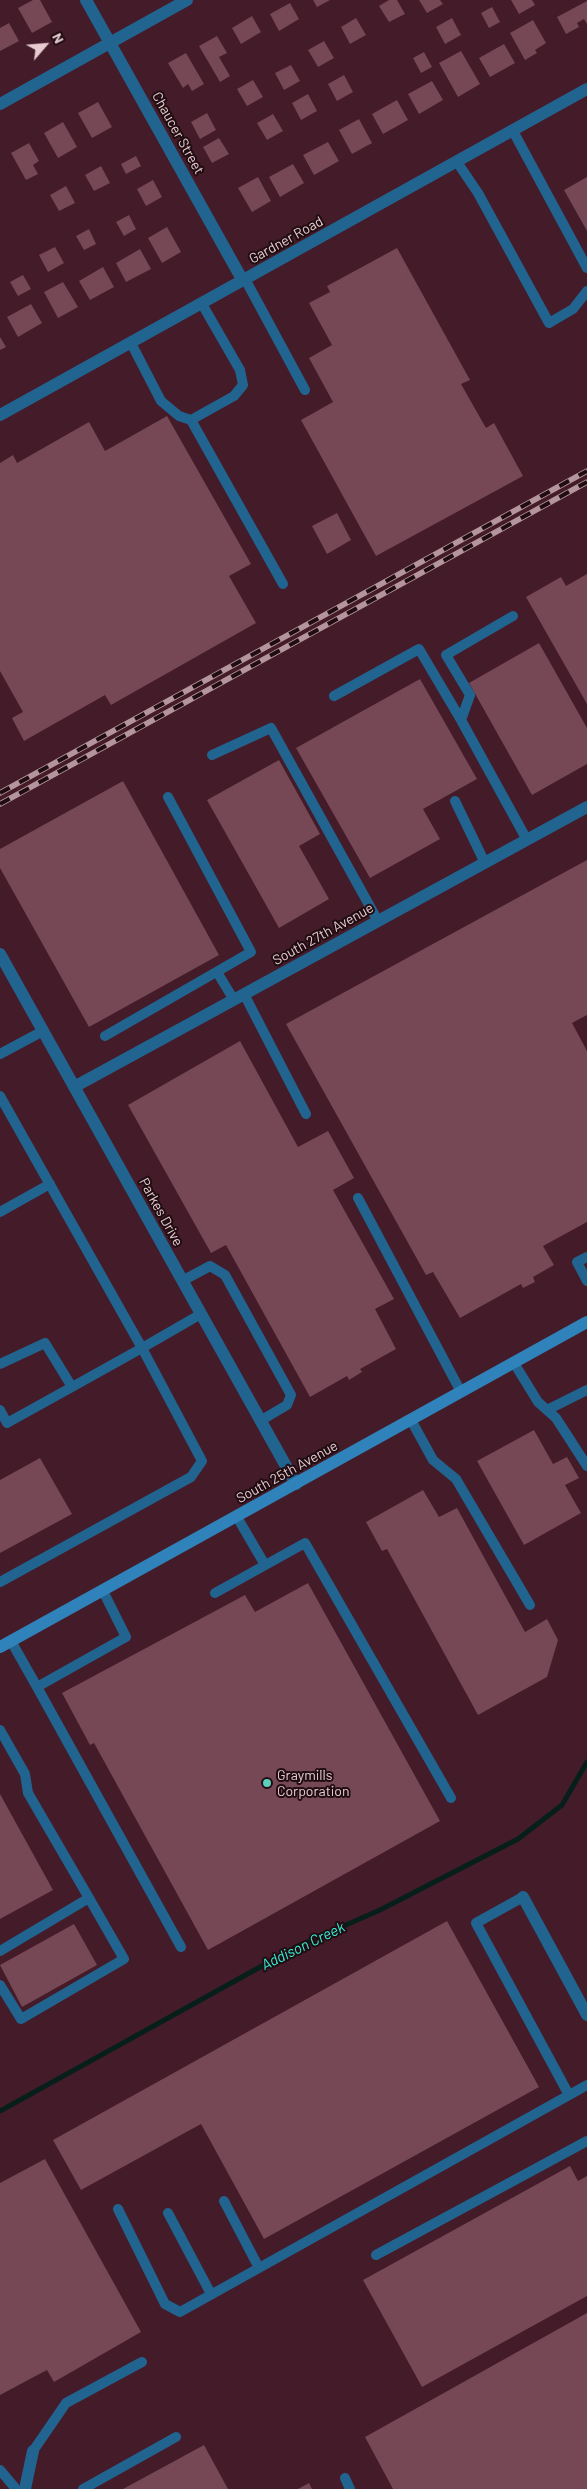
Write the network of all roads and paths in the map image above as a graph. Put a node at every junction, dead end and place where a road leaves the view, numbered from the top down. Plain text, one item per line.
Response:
1 (86, 0) edge
2 (187, 0) edge
3 (110, 43) junction
4 (587, 90) edge
5 (0, 104) edge
6 (513, 131) junction
7 (457, 162) junction
8 (587, 268) edge
9 (244, 280) junction
10 (587, 291) edge
11 (202, 304) junction
12 (131, 343) junction
13 (305, 390) dead end
14 (0, 416) edge
15 (191, 420) junction
16 (283, 584) dead end
17 (513, 616) dead end
18 (334, 696) dead end
19 (461, 720) junction
20 (212, 755) dead end
21 (168, 797) dead end
22 (455, 801) dead end
23 (587, 807) edge
24 (527, 840) junction
25 (485, 862) junction
26 (378, 921) junction
27 (0, 954) edge
28 (217, 972) junction
29 (239, 997) junction
30 (43, 1031) junction
31 (105, 1036) dead end
32 (0, 1054) edge
33 (74, 1087) junction
34 (0, 1096) edge
35 (306, 1114) dead end
36 (50, 1184) junction
37 (358, 1198) dead end
38 (0, 1212) edge
39 (587, 1257) edge
40 (182, 1281) junction
41 (587, 1281) edge
42 (201, 1314) junction
43 (587, 1322) edge
44 (142, 1348) junction
45 (514, 1363) junction
46 (0, 1364) edge
47 (72, 1387) junction
48 (587, 1390) edge
49 (461, 1392) junction
50 (0, 1410) edge
51 (548, 1410) junction
52 (411, 1420) junction
53 (260, 1421) junction
54 (587, 1466) edge
55 (296, 1484) junction
56 (237, 1517) junction
57 (265, 1565) junction
58 (0, 1582) edge
59 (103, 1591) junction
60 (215, 1593) dead end
61 (530, 1605) dead end
62 (6, 1644) edge
63 (37, 1687) junction
64 (0, 1730) edge
65 (451, 1798) dead end
66 (523, 1897) joint
67 (89, 1898) junction
68 (181, 1947) dead end
69 (0, 1951) edge
70 (0, 1985) edge
71 (587, 2015) edge
72 (587, 2085) edge
73 (569, 2095) junction
74 (587, 2140) edge
75 (224, 2201) dead end
76 (118, 2209) dead end
77 (168, 2213) dead end
78 (376, 2255) dead end
79 (260, 2268) junction
80 (211, 2294) junction
81 (142, 2362) dead end
82 (176, 2437) dead end
83 (33, 2451) joint
84 (0, 2470) edge
85 (345, 2478) dead end
86 (16, 2489) edge
87 (25, 2489) edge
88 (83, 2489) edge
89 (350, 2489) edge

1 - 3 street, Chaucer Street
2 - 3 street
3 - 5 street
3 - 9 street, Chaucer Street
4 - 6 street, Gardner Road
6 - 7 street, Gardner Road
6 - 8 lane
7 - 9 street, Gardner Road
7 - 10 lane
9 - 11 street, Gardner Road
9 - 13 lane
11 - 12 street, Gardner Road
11 - 15 lane
12 - 14 street, Gardner Road
12 - 15 lane
15 - 16 lane
17 - 19 lane
18 - 19 lane
19 - 24 lane
20 - 26 lane
21 - 28 lane
22 - 25 lane
23 - 24 street, South 27th Avenue
24 - 25 street, South 27th Avenue
25 - 26 street, South 27th Avenue
26 - 29 street, South 27th Avenue
27 - 30 street, Parkes Drive
28 - 29 lane
28 - 31 lane
29 - 33 street, South 27th Avenue
29 - 35 lane
30 - 32 lane
30 - 33 street, Parkes Drive
33 - 40 street, Parkes Drive
34 - 36 lane
36 - 38 lane
36 - 44 lane
37 - 49 lane
39 - 41 lane
40 - 42 street, Parkes Drive
40 - 53 lane
42 - 44 lane
42 - 53 street, Parkes Drive
43 - 45 main road, South 25th Avenue
44 - 47 lane
44 - 58 lane
45 - 49 main road, South 25th Avenue
45 - 51 lane
46 - 47 lane
47 - 50 lane
48 - 51 lane
49 - 52 main road, South 25th Avenue
51 - 54 lane
52 - 55 main road, South 25th Avenue
52 - 61 lane
53 - 55 street, Parkes Drive
55 - 56 main road, South 25th Avenue
56 - 57 lane
56 - 59 main road, South 25th Avenue
57 - 60 lane
57 - 65 lane
59 - 62 main road, South 25th Avenue
59 - 63 lane
62 - 63 lane
63 - 68 lane
64 - 67 lane
66 - 71 street
66 - 73 lane
67 - 69 lane
67 - 70 lane
72 - 73 lane
73 - 79 lane
74 - 78 lane
75 - 79 lane
76 - 80 lane
77 - 80 lane
79 - 80 lane
81 - 83 lane
82 - 88 lane
83 - 87 street
84 - 86 lane
85 - 89 lane

